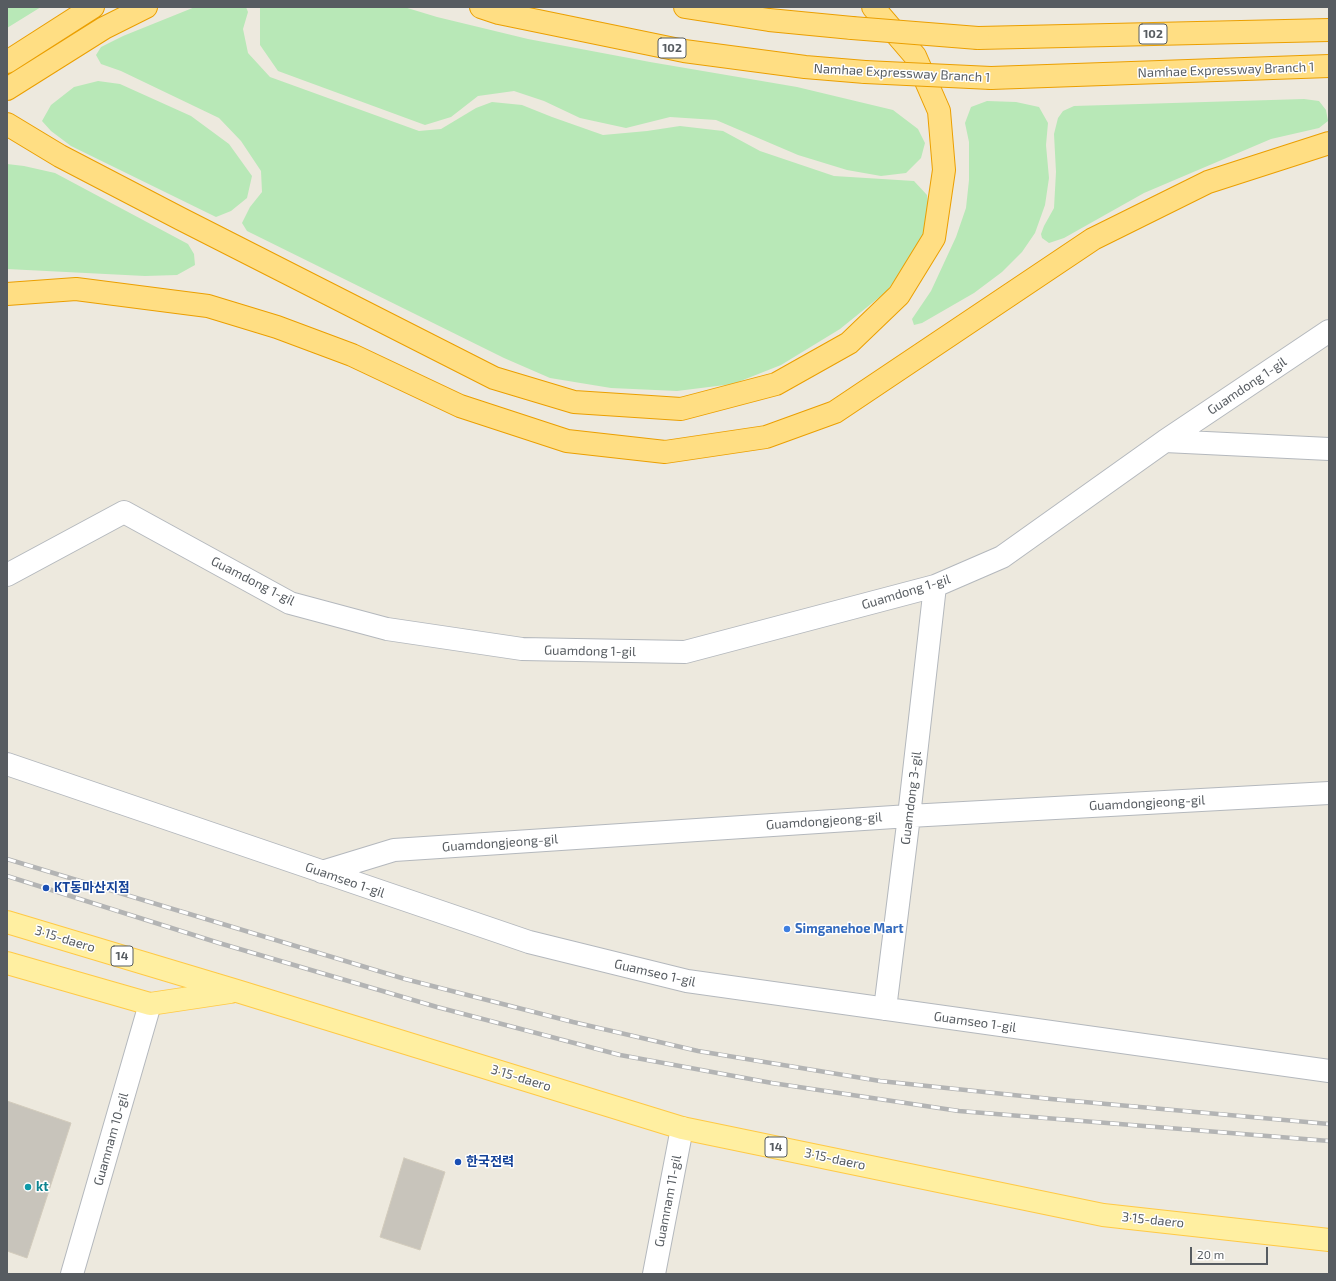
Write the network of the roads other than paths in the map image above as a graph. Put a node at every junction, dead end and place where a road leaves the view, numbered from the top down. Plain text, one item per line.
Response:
1 (93, 7) edge
2 (146, 7) edge
3 (481, 7) edge
4 (685, 7) edge
5 (873, 7) edge
6 (1329, 30) edge
7 (7, 62) edge
8 (1329, 66) edge
9 (7, 89) edge
10 (7, 124) edge
11 (1329, 144) edge
12 (7, 294) edge
13 (1329, 331) edge
14 (1165, 441) junction
15 (1329, 449) edge
16 (7, 574) edge
17 (935, 586) junction
18 (7, 764) edge
19 (1329, 792) edge
20 (909, 816) junction
21 (322, 872) junction
22 (7, 922) edge
23 (7, 963) edge
24 (237, 991) junction
25 (150, 1004) junction
26 (885, 1009) junction
27 (1329, 1071) edge
28 (682, 1128) junction
29 (1329, 1240) edge
30 (72, 1274) edge
31 (654, 1274) edge

1 - 7 highway
2 - 9 highway
3 - 8 highway, Namhae Expressway Branch 1 / 102, bridge
4 - 6 highway, 102, bridge
5 - 10 highway
11 - 12 highway
13 - 14 street, Guamdong 1-gil
14 - 15 street
14 - 17 street, Guamdong 1-gil
16 - 17 street, Guamdong 1-gil
17 - 20 street, Guamdong 3-gil
18 - 21 street, Guamseo 1-gil
19 - 20 street, Guamdongjeong-gil
20 - 21 street, Guamdongjeong-gil
20 - 26 street, Guamdong 3-gil
21 - 26 street, Guamseo 1-gil
22 - 24 main road, 3·15-daero / 14
23 - 25 main road, 3·15-daero / 14
24 - 25 main road, 3·15-daero / 14
24 - 28 main road, 3·15-daero / 14
25 - 30 street, Guamnam 10-gil
26 - 27 street, Guamseo 1-gil
28 - 29 main road, 3·15-daero / 14
28 - 31 street, Guamnam 11-gil

